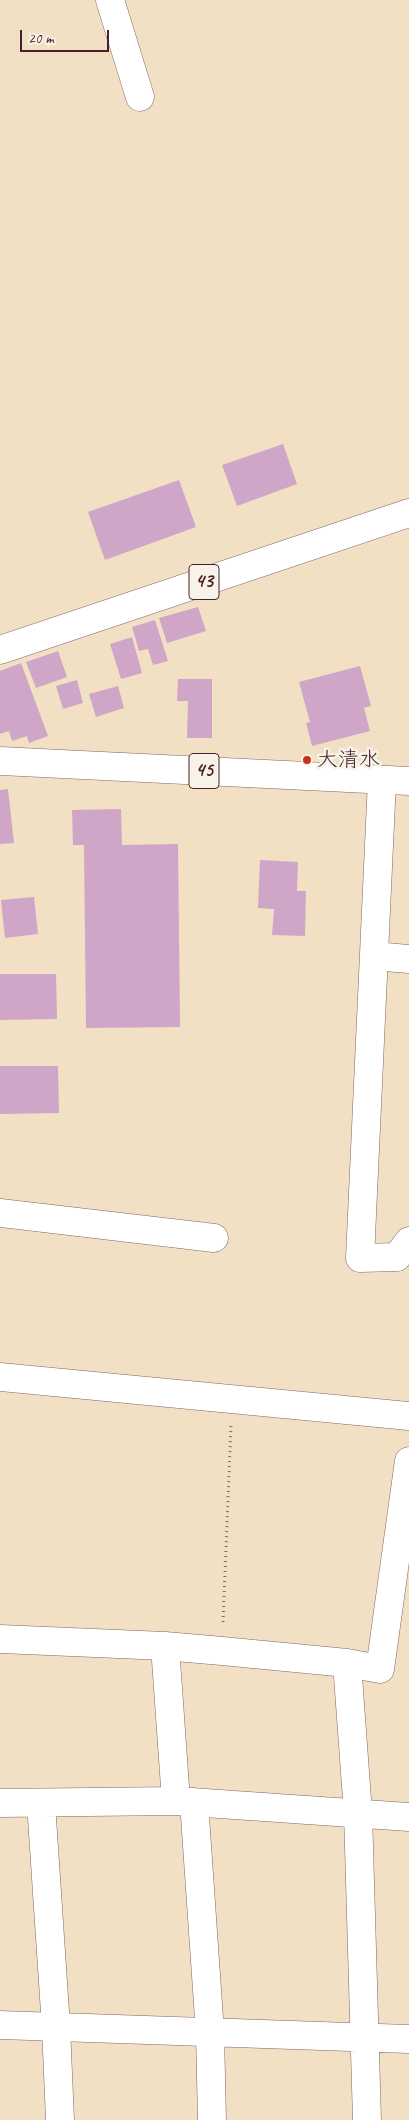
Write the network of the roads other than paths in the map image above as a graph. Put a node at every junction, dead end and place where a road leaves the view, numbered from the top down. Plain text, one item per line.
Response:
1 (110, 0) edge
2 (140, 97) dead end
3 (409, 513) edge
4 (0, 650) edge
5 (0, 760) edge
6 (382, 780) junction
7 (409, 781) edge
8 (374, 956) junction
9 (409, 959) edge
10 (0, 1213) edge
11 (214, 1238) dead end
12 (409, 1241) edge
13 (0, 1377) edge
14 (409, 1416) edge
15 (409, 1461) edge
16 (0, 1639) edge
17 (165, 1646) junction
18 (347, 1663) junction
19 (41, 1802) junction
20 (185, 1802) junction
21 (0, 1803) edge
22 (358, 1813) junction
23 (409, 1817) edge
24 (0, 2025) edge
25 (56, 2027) junction
26 (210, 2033) junction
27 (365, 2037) junction
28 (409, 2039) edge
29 (60, 2120) edge
30 (212, 2120) edge
31 (366, 2120) edge

1 - 2 street
3 - 4 street, 43
5 - 6 street, 45
6 - 7 street, 45
6 - 8 street
8 - 9 street
8 - 12 street
10 - 11 street
13 - 14 street
15 - 18 street
16 - 17 street
17 - 18 street
17 - 20 street
18 - 22 street
19 - 20 street
19 - 21 street
19 - 25 street
20 - 22 street
20 - 26 street
22 - 23 street
22 - 27 street
24 - 25 street
25 - 26 street
25 - 29 street
26 - 27 street
26 - 30 street
27 - 28 street
27 - 31 street

